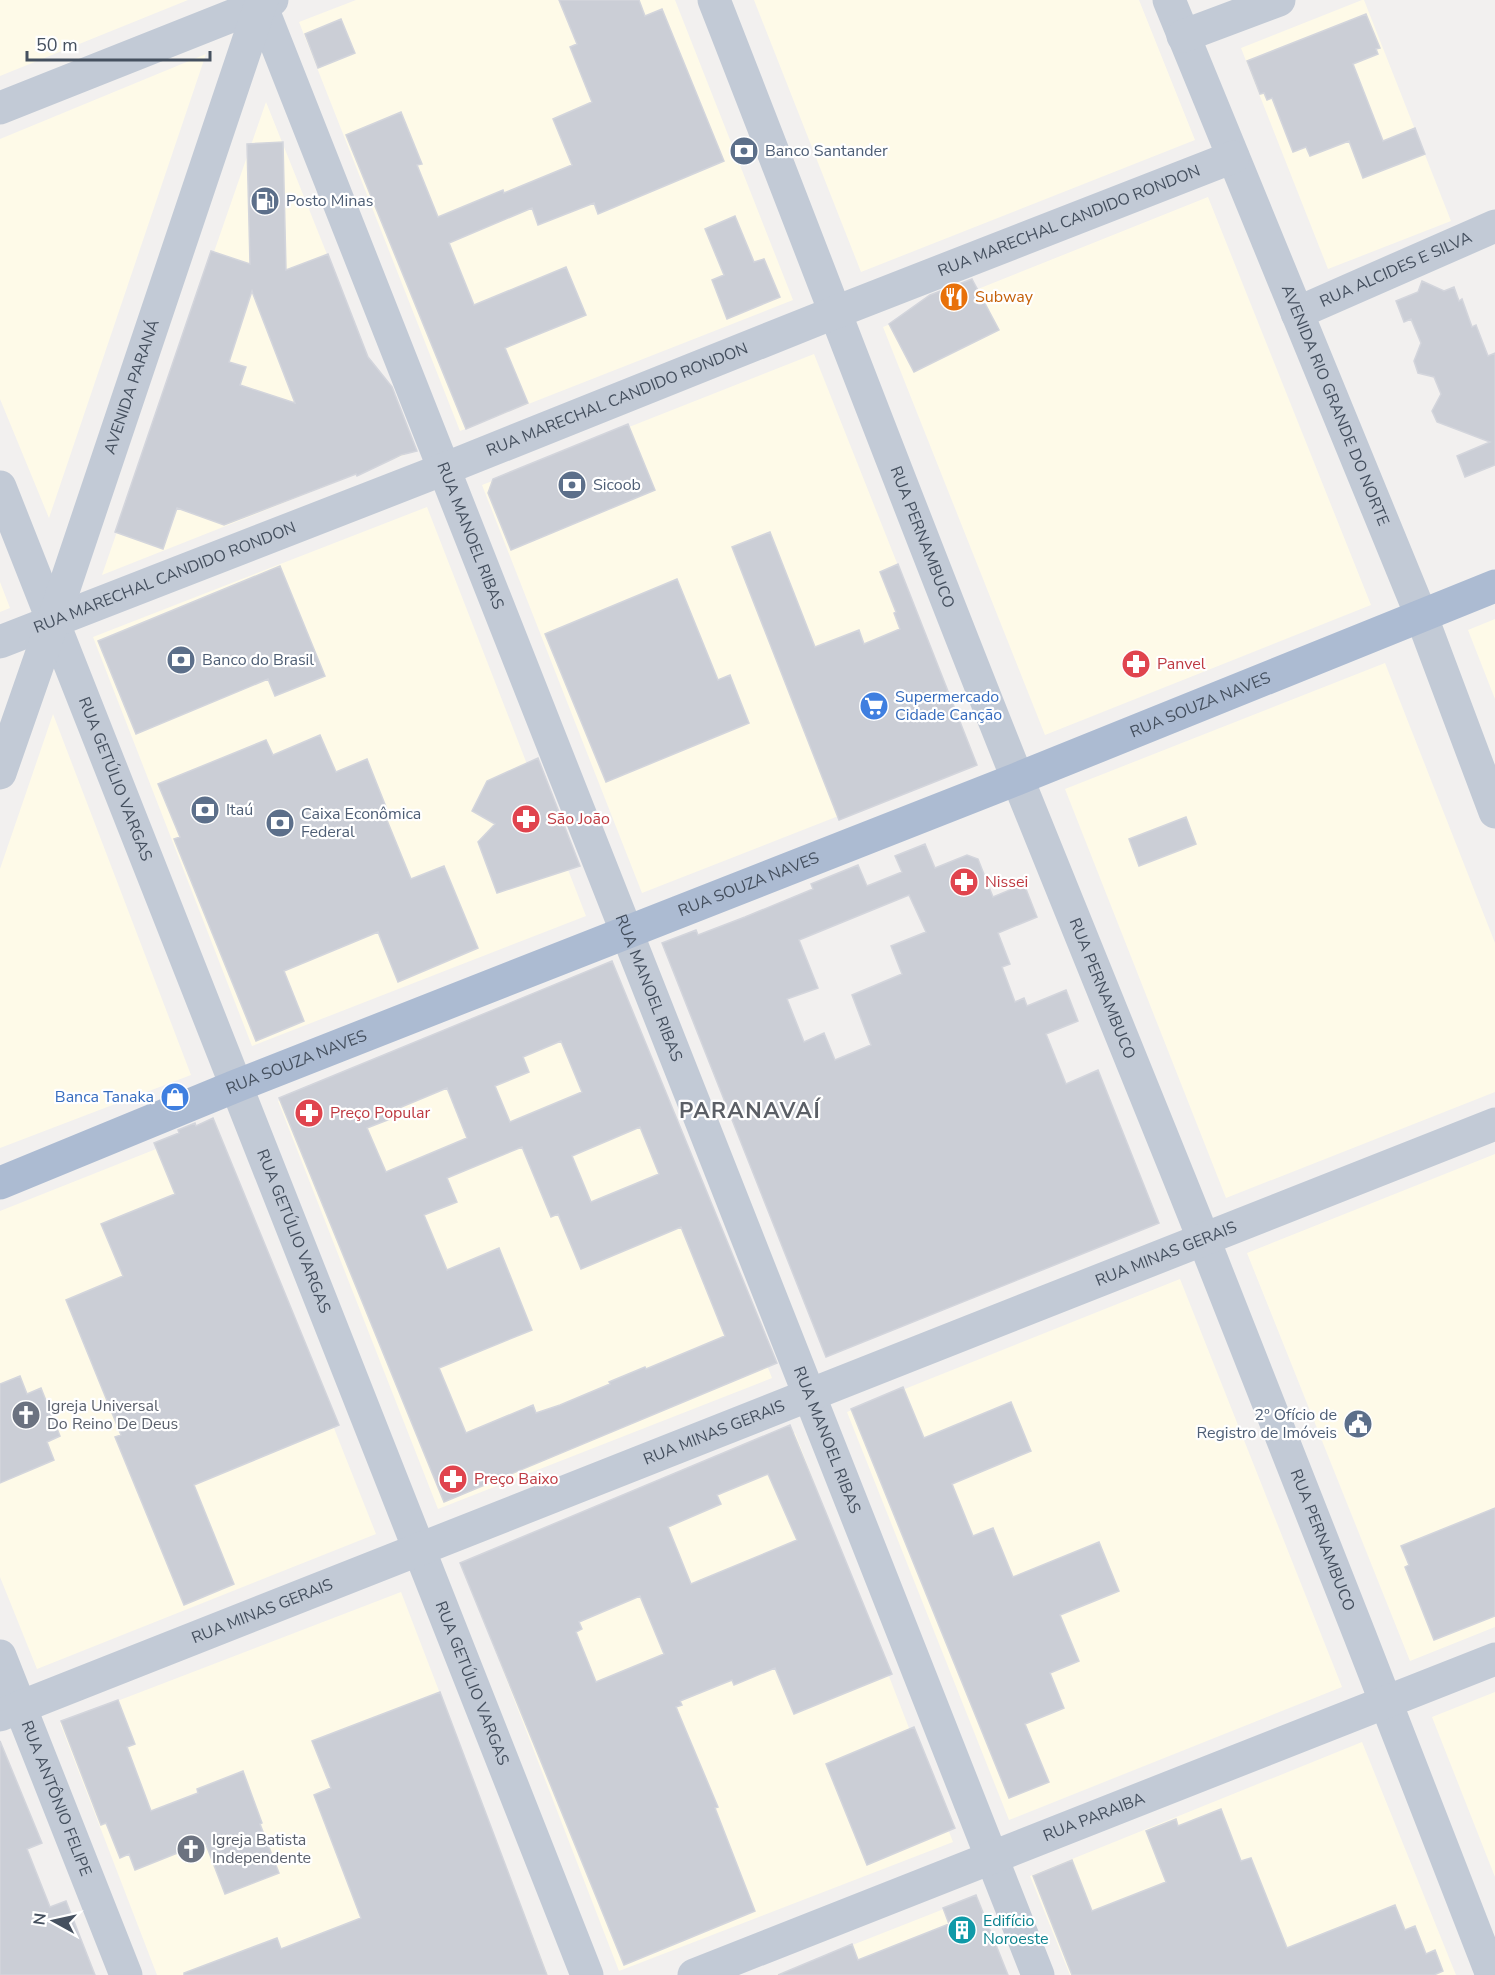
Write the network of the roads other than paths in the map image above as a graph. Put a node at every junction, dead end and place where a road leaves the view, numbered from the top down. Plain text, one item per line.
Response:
1 (714, 0) edge
2 (1169, 0) edge
3 (1279, 0) edge
4 (263, 1) edge
5 (1183, 36) junction
6 (0, 108) edge
7 (1233, 157) junction
8 (1495, 226) edge
9 (836, 312) junction
10 (1296, 313) junction
11 (444, 469) junction
12 (0, 487) edge
13 (1495, 586) edge
14 (1421, 615) junction
15 (53, 621) junction
16 (0, 642) edge
17 (0, 773) edge
18 (1017, 779) junction
19 (1495, 812) edge
20 (627, 932) junction
21 (236, 1086) junction
22 (1495, 1124) edge
23 (0, 1183) edge
24 (1203, 1238) junction
25 (809, 1396) junction
26 (420, 1550) junction
27 (0, 1656) edge
28 (1495, 1659) edge
29 (1386, 1702) junction
30 (10, 1711) edge
31 (991, 1857) junction
32 (126, 1975) edge
33 (587, 1975) edge
34 (694, 1975) edge
35 (1038, 1975) edge
36 (1492, 1975) edge

1 - 9 street, RUA PERNAMBUCO
2 - 5 street, AVENIDA RIO GRANDE DO NORTE
3 - 5 street
4 - 6 street
4 - 11 street, RUA MANOEL RIBAS
4 - 15 street, AVENIDA PARANÁ
5 - 7 street, AVENIDA RIO GRANDE DO NORTE
7 - 9 street, RUA MARECHAL CANDIDO RONDON
7 - 10 street, AVENIDA RIO GRANDE DO NORTE
8 - 10 street, RUA ALCIDES E SILVA
9 - 11 street, RUA MARECHAL CANDIDO RONDON
9 - 18 street, RUA PERNAMBUCO
10 - 14 street, AVENIDA RIO GRANDE DO NORTE
11 - 15 street, RUA MARECHAL CANDIDO RONDON
11 - 20 street, RUA MANOEL RIBAS
12 - 15 street, RUA GETÚLIO VARGAS
13 - 14 main road, RUA SOUZA NAVES
14 - 18 main road, RUA SOUZA NAVES
14 - 19 street, AVENIDA RIO GRANDE DO NORTE
15 - 16 street, RUA MARECHAL CANDIDO RONDON
15 - 17 street, AVENIDA PARANÁ
15 - 21 street, RUA GETÚLIO VARGAS
18 - 20 main road, RUA SOUZA NAVES
18 - 24 street, RUA PERNAMBUCO
20 - 21 main road, RUA SOUZA NAVES
20 - 25 street, RUA MANOEL RIBAS
21 - 23 main road, RUA SOUZA NAVES
21 - 26 street, RUA GETÚLIO VARGAS
22 - 24 street, RUA MINAS GERAIS
24 - 25 street, RUA MINAS GERAIS
24 - 29 street, RUA PERNAMBUCO
25 - 26 street, RUA MINAS GERAIS
25 - 31 street, RUA MANOEL RIBAS
26 - 30 street, RUA MINAS GERAIS
26 - 33 street, RUA GETÚLIO VARGAS
27 - 30 street, RUA ANTÔNIO FELIPE
28 - 29 street, RUA PARAIBA
29 - 31 street, RUA PARAIBA
29 - 36 street, RUA PERNAMBUCO
30 - 32 street, RUA ANTÔNIO FELIPE
31 - 34 street, RUA PARAIBA
31 - 35 street, RUA MANOEL RIBAS

